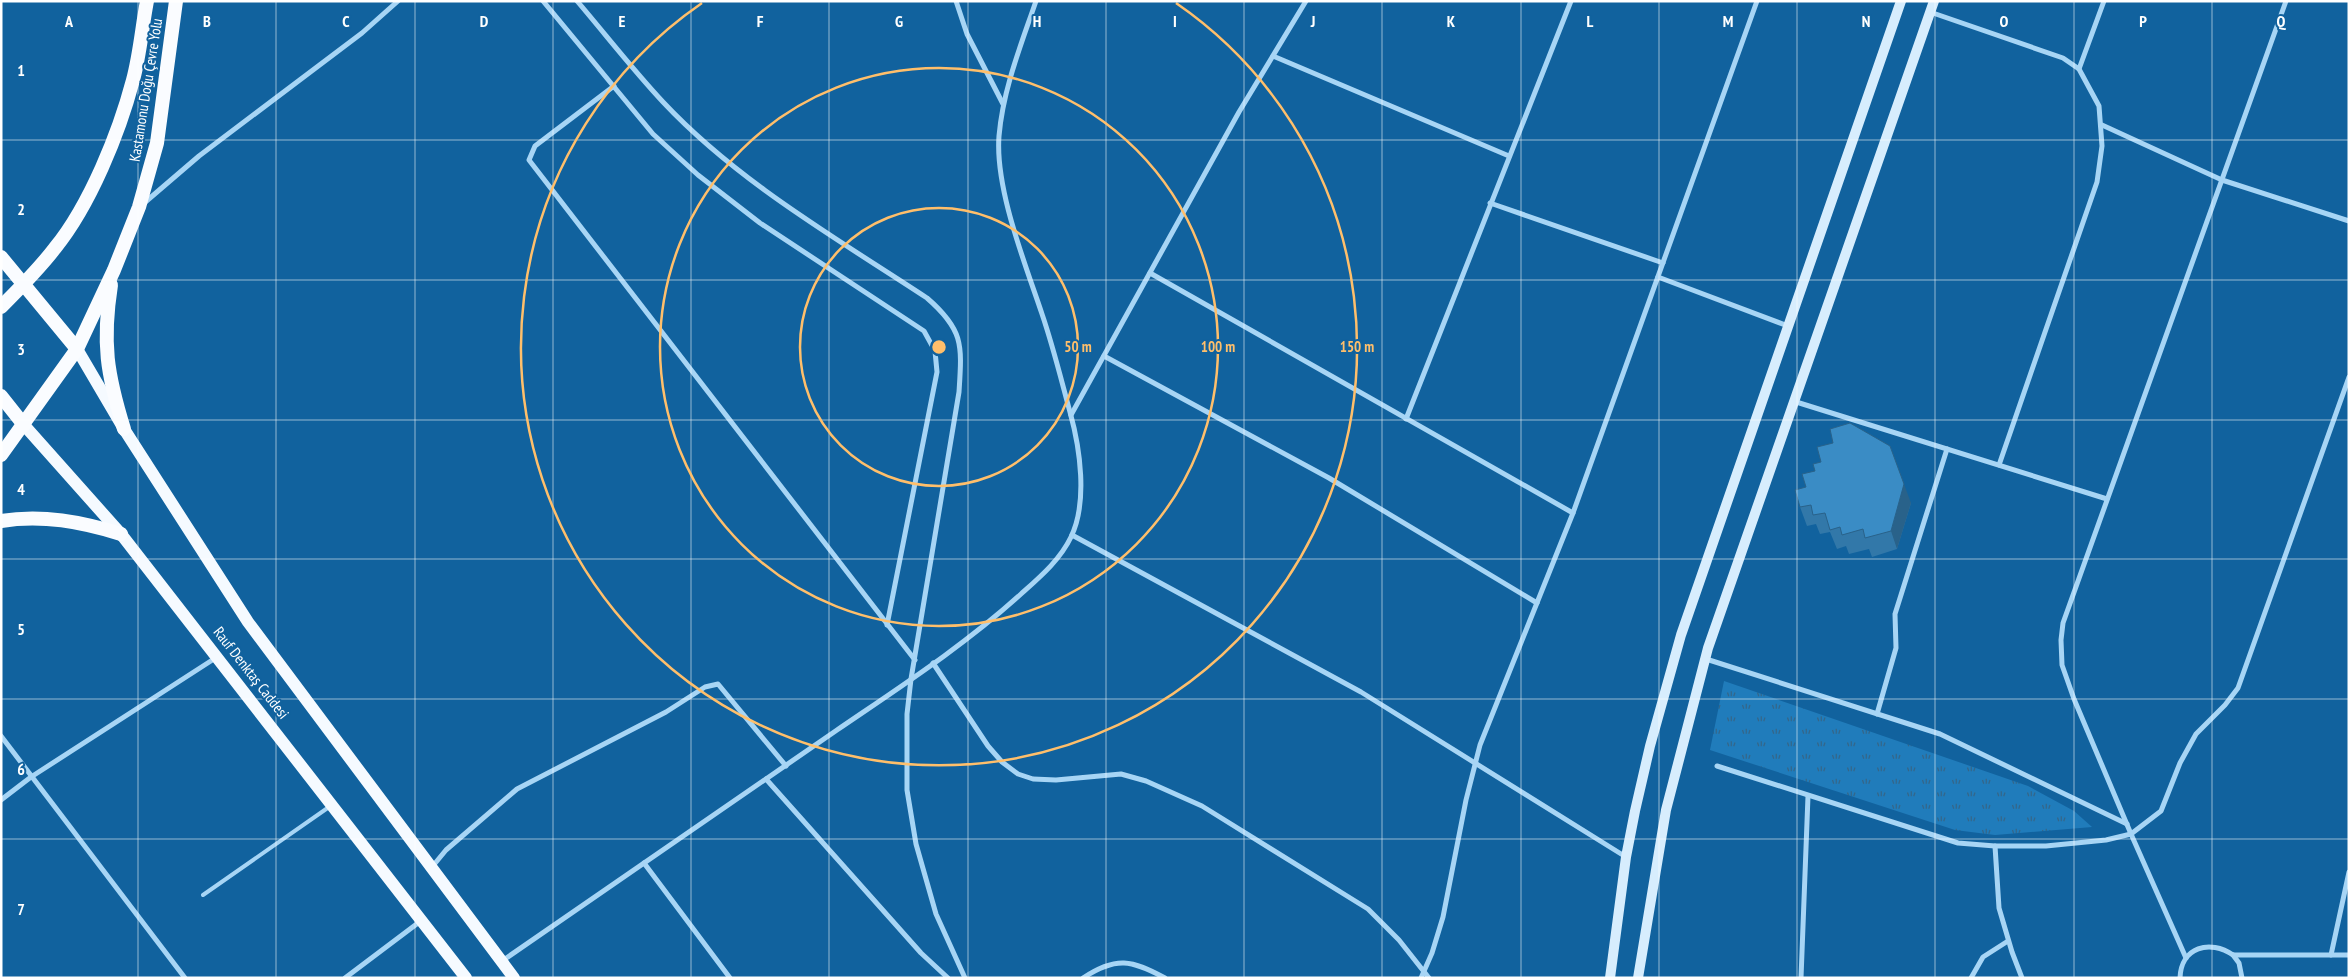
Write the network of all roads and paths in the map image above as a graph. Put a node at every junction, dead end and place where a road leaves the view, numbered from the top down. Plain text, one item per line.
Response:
1 (147, 1) edge
2 (176, 1) edge
3 (398, 1) edge
4 (543, 1) edge
5 (578, 1) edge
6 (956, 1) edge
7 (1036, 1) edge
8 (1306, 1) edge
9 (1571, 1) edge
10 (1757, 1) edge
11 (1901, 1) edge
12 (1934, 1) edge
13 (2104, 1) edge
14 (2286, 1) edge
15 (1930, 12) junction
16 (1273, 56) junction
17 (2079, 69) junction
18 (614, 86) junction
19 (1002, 104) junction
20 (2102, 125) junction
21 (1509, 156) junction
22 (2222, 180) junction
23 (1490, 203) junction
24 (139, 207) junction
25 (2349, 222) edge
26 (1, 257) edge
27 (1663, 263) junction
28 (114, 270) junction
29 (1150, 273) junction
30 (1658, 277) junction
31 (25, 284) junction
32 (1, 307) edge
33 (1788, 326) junction
34 (77, 349) junction
35 (1104, 356) junction
36 (2349, 377) edge
37 (1, 396) edge
38 (1793, 401) junction
39 (1071, 415) junction
40 (1406, 419) junction
41 (24, 424) junction
42 (124, 429) junction
43 (1947, 449) junction
44 (1, 455) edge
45 (1999, 466) junction
46 (2108, 500) junction
47 (1573, 513) junction
48 (1, 521) edge
49 (121, 534) junction
50 (1072, 535) junction
51 (1537, 603) junction
52 (887, 624) junction
53 (218, 657) junction
54 (1705, 658) junction
55 (914, 660) junction
56 (933, 663) junction
57 (912, 679) junction
58 (1877, 714) junction
59 (1, 736) edge
60 (1475, 763) junction
61 (786, 766) junction
62 (1717, 766) dead end
63 (31, 777) junction
64 (766, 779) junction
65 (1808, 796) junction
66 (1, 800) edge
67 (333, 804) junction
68 (2127, 824) junction
69 (2131, 834) junction
70 (1995, 846) junction
71 (1626, 857) junction
72 (644, 863) junction
73 (431, 868) junction
74 (2349, 872) edge
75 (203, 895) dead end
76 (422, 920) junction
77 (2008, 941) junction
78 (2233, 955) junction
79 (2331, 955) junction
80 (2349, 955) edge
81 (2186, 958) junction
82 (501, 961) junction
83 (1424, 970) junction
84 (185, 978) edge
85 (345, 978) edge
86 (466, 978) edge
87 (514, 978) edge
88 (730, 978) edge
89 (948, 978) edge
90 (965, 978) edge
91 (1083, 978) edge
92 (1165, 978) edge
93 (1421, 978) edge
94 (1429, 978) edge
95 (1610, 978) edge
96 (1638, 978) edge
97 (1801, 978) edge
98 (1971, 978) edge
99 (2022, 978) edge
100 (2180, 978) edge
101 (2242, 978) edge

1 - 31 highway, Kastamonu Doğu Çevre Yolu
2 - 24 highway, Kastamonu Doğu Çevre Yolu
3 - 24 street
4 - 18 street
5 - 55 street
6 - 19 street
7 - 19 street
8 - 16 street
9 - 21 street
10 - 27 street
11 - 33 main road
12 - 15 main road
13 - 17 street
14 - 22 street
15 - 17 street
15 - 38 main road
16 - 21 street
16 - 29 street
17 - 20 street
18 - 52 street
18 - 52 street
19 - 39 street
20 - 22 street
20 - 45 street
21 - 23 street
22 - 25 street
22 - 46 street
23 - 27 street
23 - 40 street
24 - 28 highway, Kastamonu Doğu Çevre Yolu
26 - 31 highway
27 - 30 street
28 - 34 highway, Kastamonu Doğu Çevre Yolu
28 - 42 highway
29 - 35 street
29 - 40 street
30 - 33 street
30 - 47 street
31 - 32 highway, Kastamonu Doğu Çevre Yolu
31 - 34 highway
33 - 71 main road
34 - 41 highway, Kastamonu Doğu Çevre Yolu
34 - 42 main road, Rauf Denktaş Caddesi
35 - 39 street
35 - 51 street
36 - 69 street
37 - 41 highway, Rauf Denktaş Caddesi
38 - 43 street
38 - 54 main road
39 - 50 street
40 - 47 street
41 - 44 highway, Kastamonu Doğu Çevre Yolu
41 - 49 main road, Rauf Denktaş Caddesi
42 - 73 main road, Rauf Denktaş Caddesi
43 - 45 street
43 - 58 street
45 - 46 street
46 - 68 street
47 - 51 street
48 - 49 highway
49 - 53 main road, Rauf Denktaş Caddesi
50 - 56 street
50 - 60 street
51 - 60 street
52 - 55 street
53 - 63 street
53 - 67 main road, Rauf Denktaş Caddesi
54 - 58 street
54 - 96 main road
55 - 57 street
56 - 57 street
56 - 83 street
57 - 61 street
57 - 90 street
58 - 68 street
59 - 63 street
60 - 71 street
60 - 83 street
61 - 64 street
61 - 73 street
62 - 65 street
63 - 66 street
63 - 84 street
64 - 72 street
64 - 89 street
65 - 70 street
65 - 97 street
67 - 75 lane
67 - 76 main road, Rauf Denktaş Caddesi
68 - 69 street
69 - 70 street
69 - 81 street
70 - 77 street
71 - 95 main road
72 - 82 street
72 - 88 street
73 - 82 main road, Rauf Denktaş Caddesi
74 - 79 street
76 - 85 street
76 - 86 main road, Rauf Denktaş Caddesi
77 - 98 street
77 - 99 street
78 - 79 street
78 - 81 street
78 - 101 street
79 - 80 street
81 - 100 street
82 - 87 main road, Rauf Denktaş Caddesi
83 - 93 street
83 - 94 street
91 - 92 street

